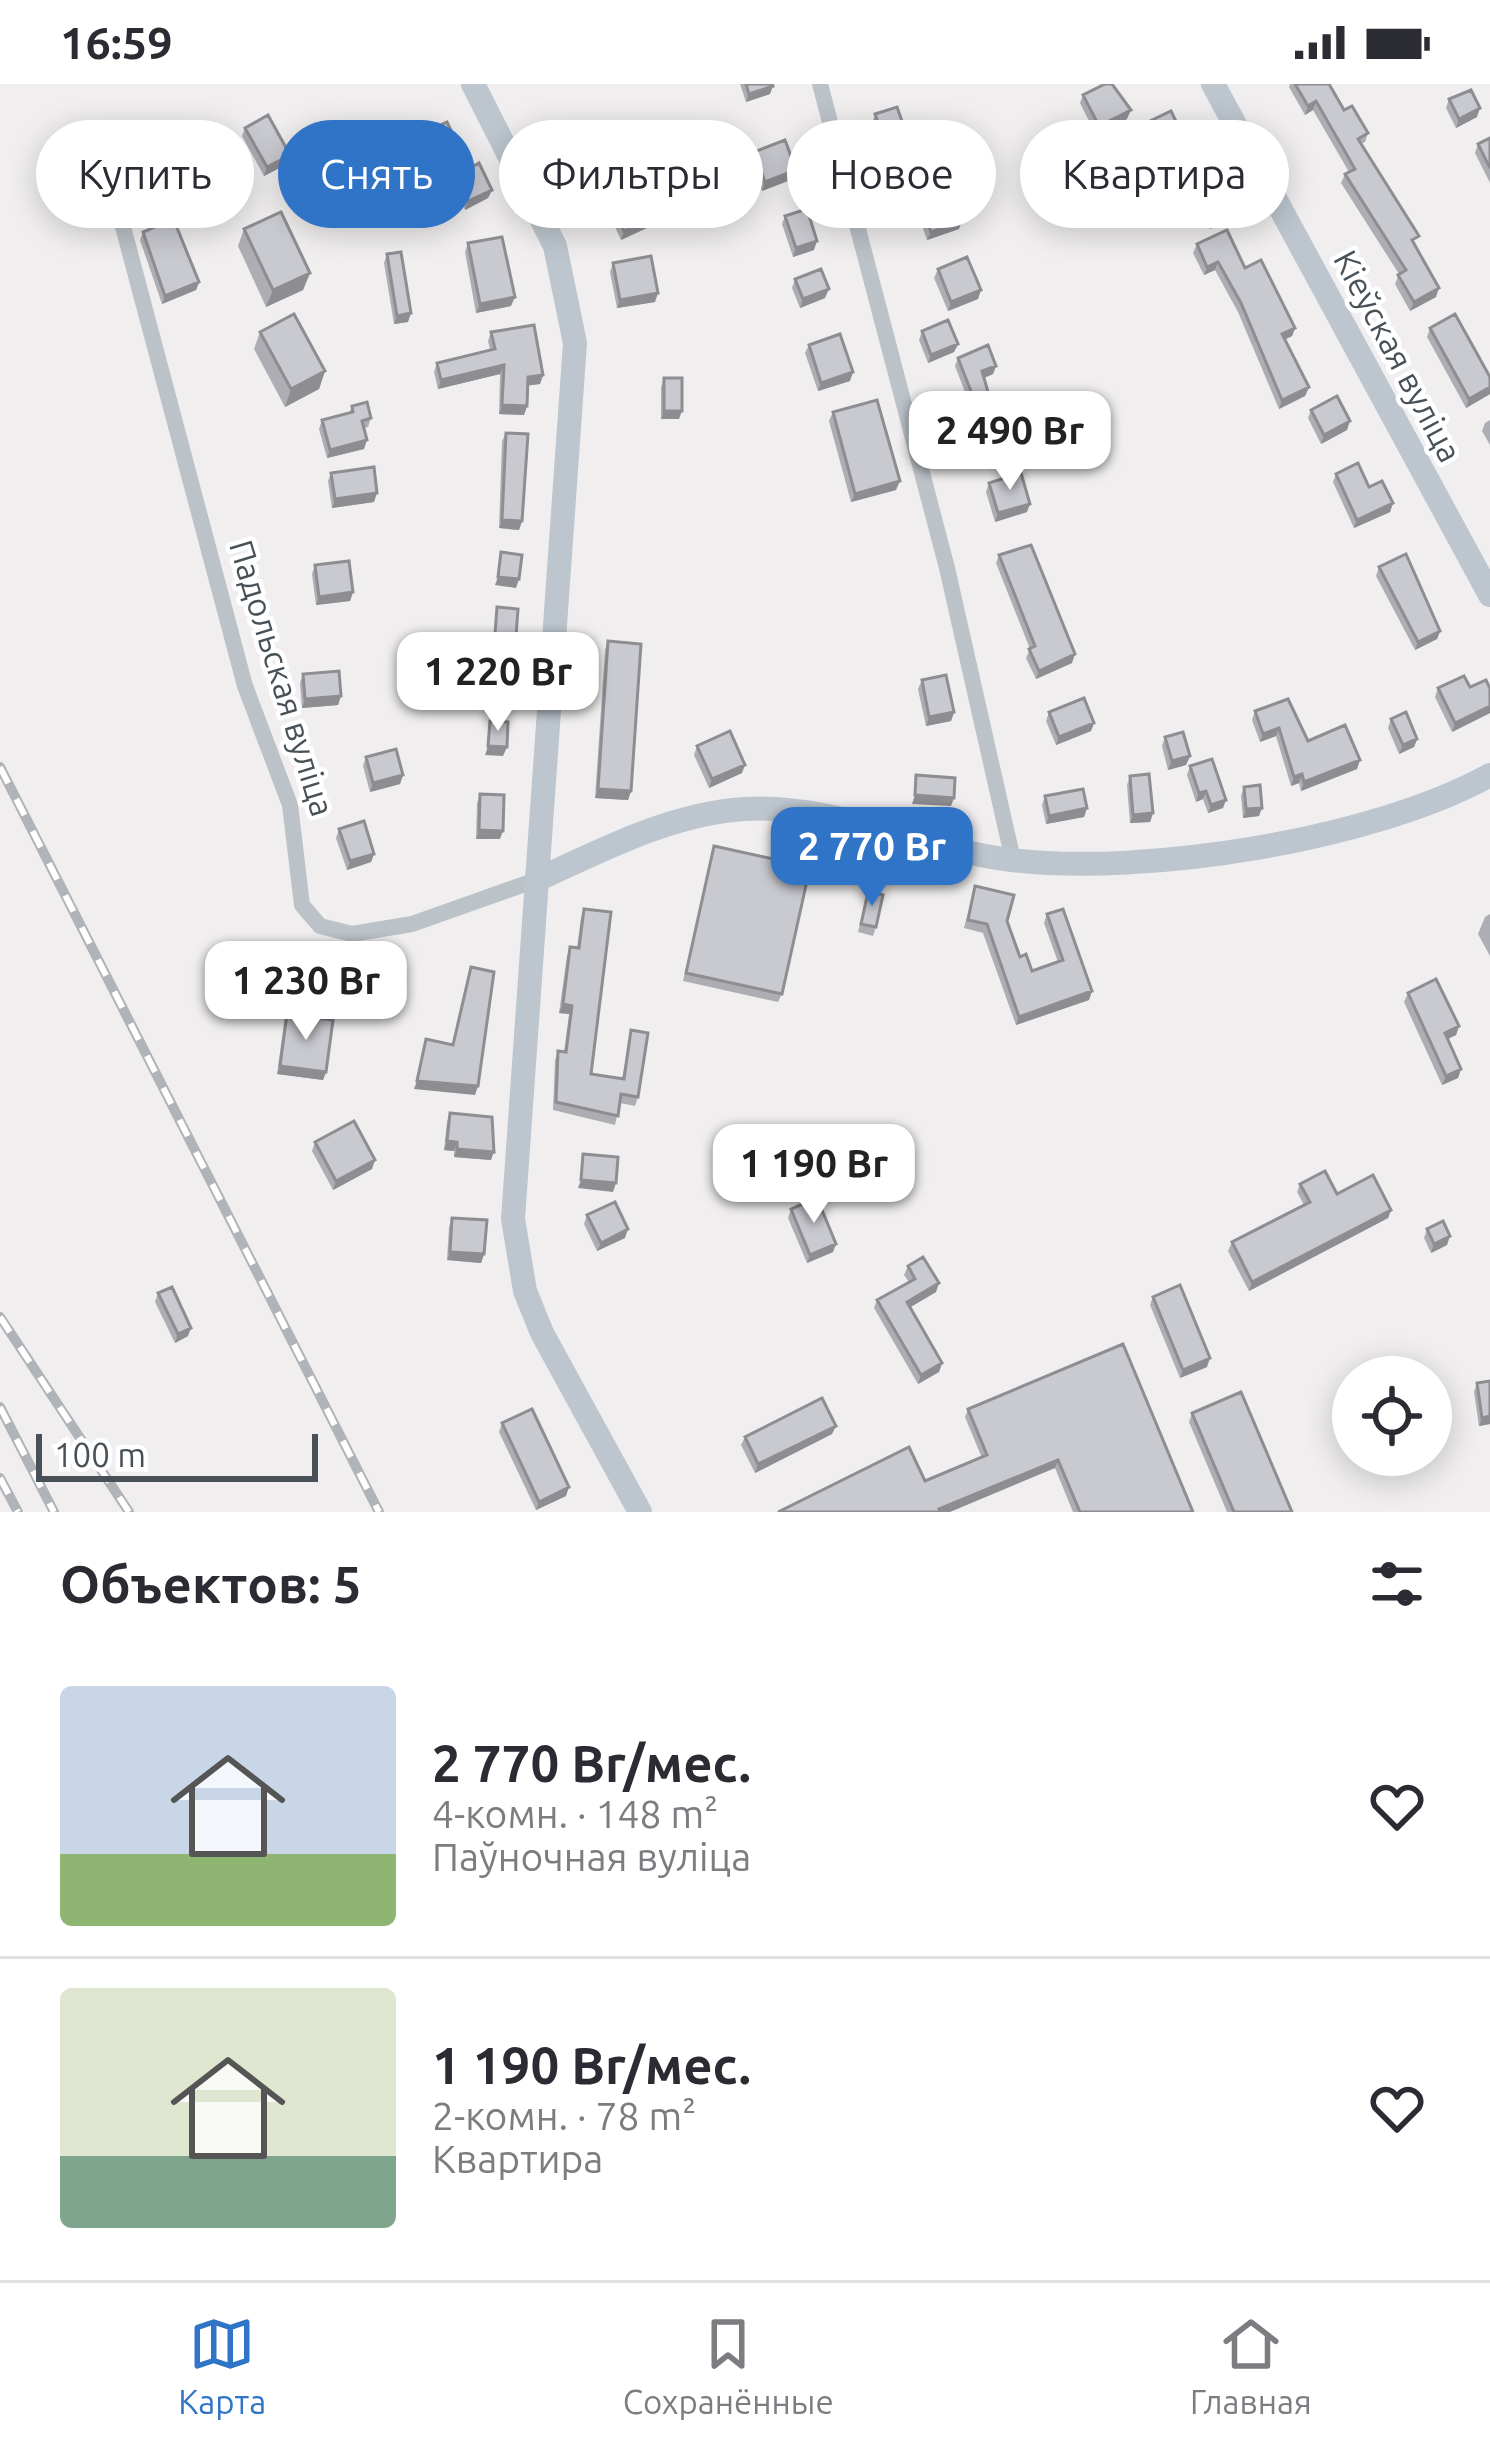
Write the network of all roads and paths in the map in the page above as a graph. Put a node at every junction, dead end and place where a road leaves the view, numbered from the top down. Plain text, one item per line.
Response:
1 (472, 84) edge
2 (820, 84) edge
3 (1213, 84) edge
4 (123, 228) edge
5 (1490, 595) edge
6 (1490, 775) edge
7 (1013, 860) junction
8 (539, 879) junction
9 (640, 1512) edge

1 - 8 street
2 - 7 street
3 - 5 street, Кіеўская вуліца
4 - 8 street, Падольская вуліца
6 - 7 street
7 - 8 street
8 - 9 street

